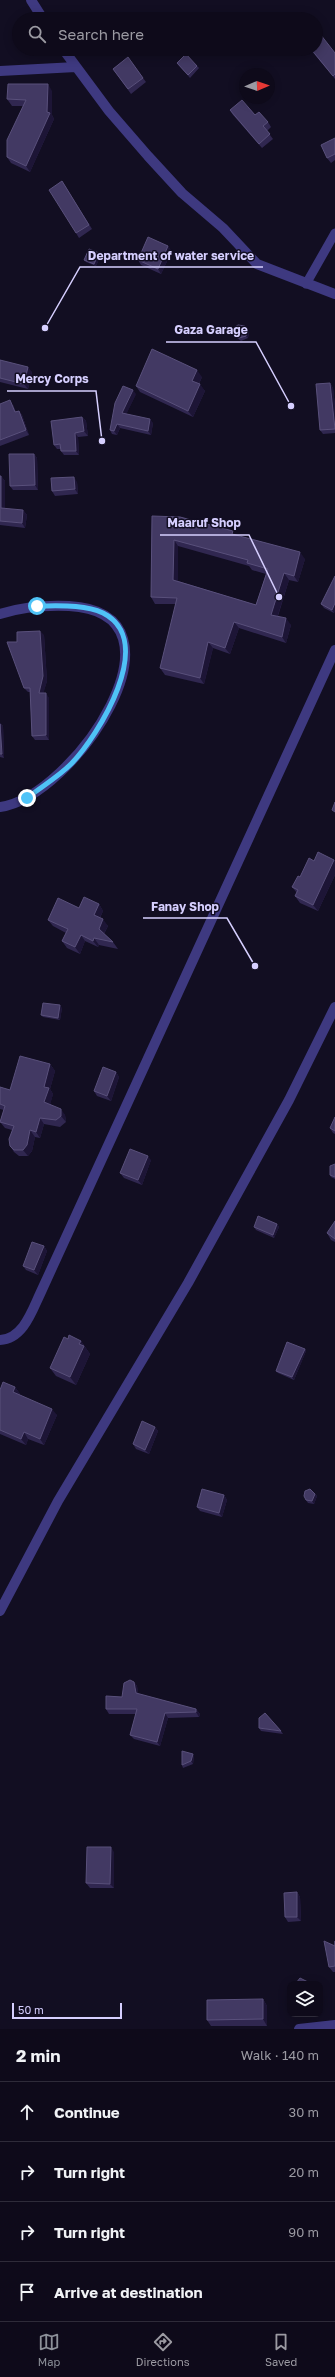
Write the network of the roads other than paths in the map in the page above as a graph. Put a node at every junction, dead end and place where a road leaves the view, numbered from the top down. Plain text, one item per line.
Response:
1 (31, 0) edge
2 (39, 12) edge
3 (68, 56) edge
4 (76, 67) junction
5 (0, 71) edge
6 (335, 233) edge
7 (306, 284) junction
8 (335, 294) edge
9 (0, 614) edge
10 (335, 650) edge
11 (0, 807) edge
12 (335, 1007) edge
13 (0, 1340) edge
14 (0, 1611) edge
15 (335, 2025) edge
16 (299, 2029) edge

1 - 2 street
3 - 4 street
4 - 5 street
4 - 7 street
6 - 7 lane
7 - 8 street
9 - 11 street
10 - 13 street
12 - 14 street
15 - 16 street

